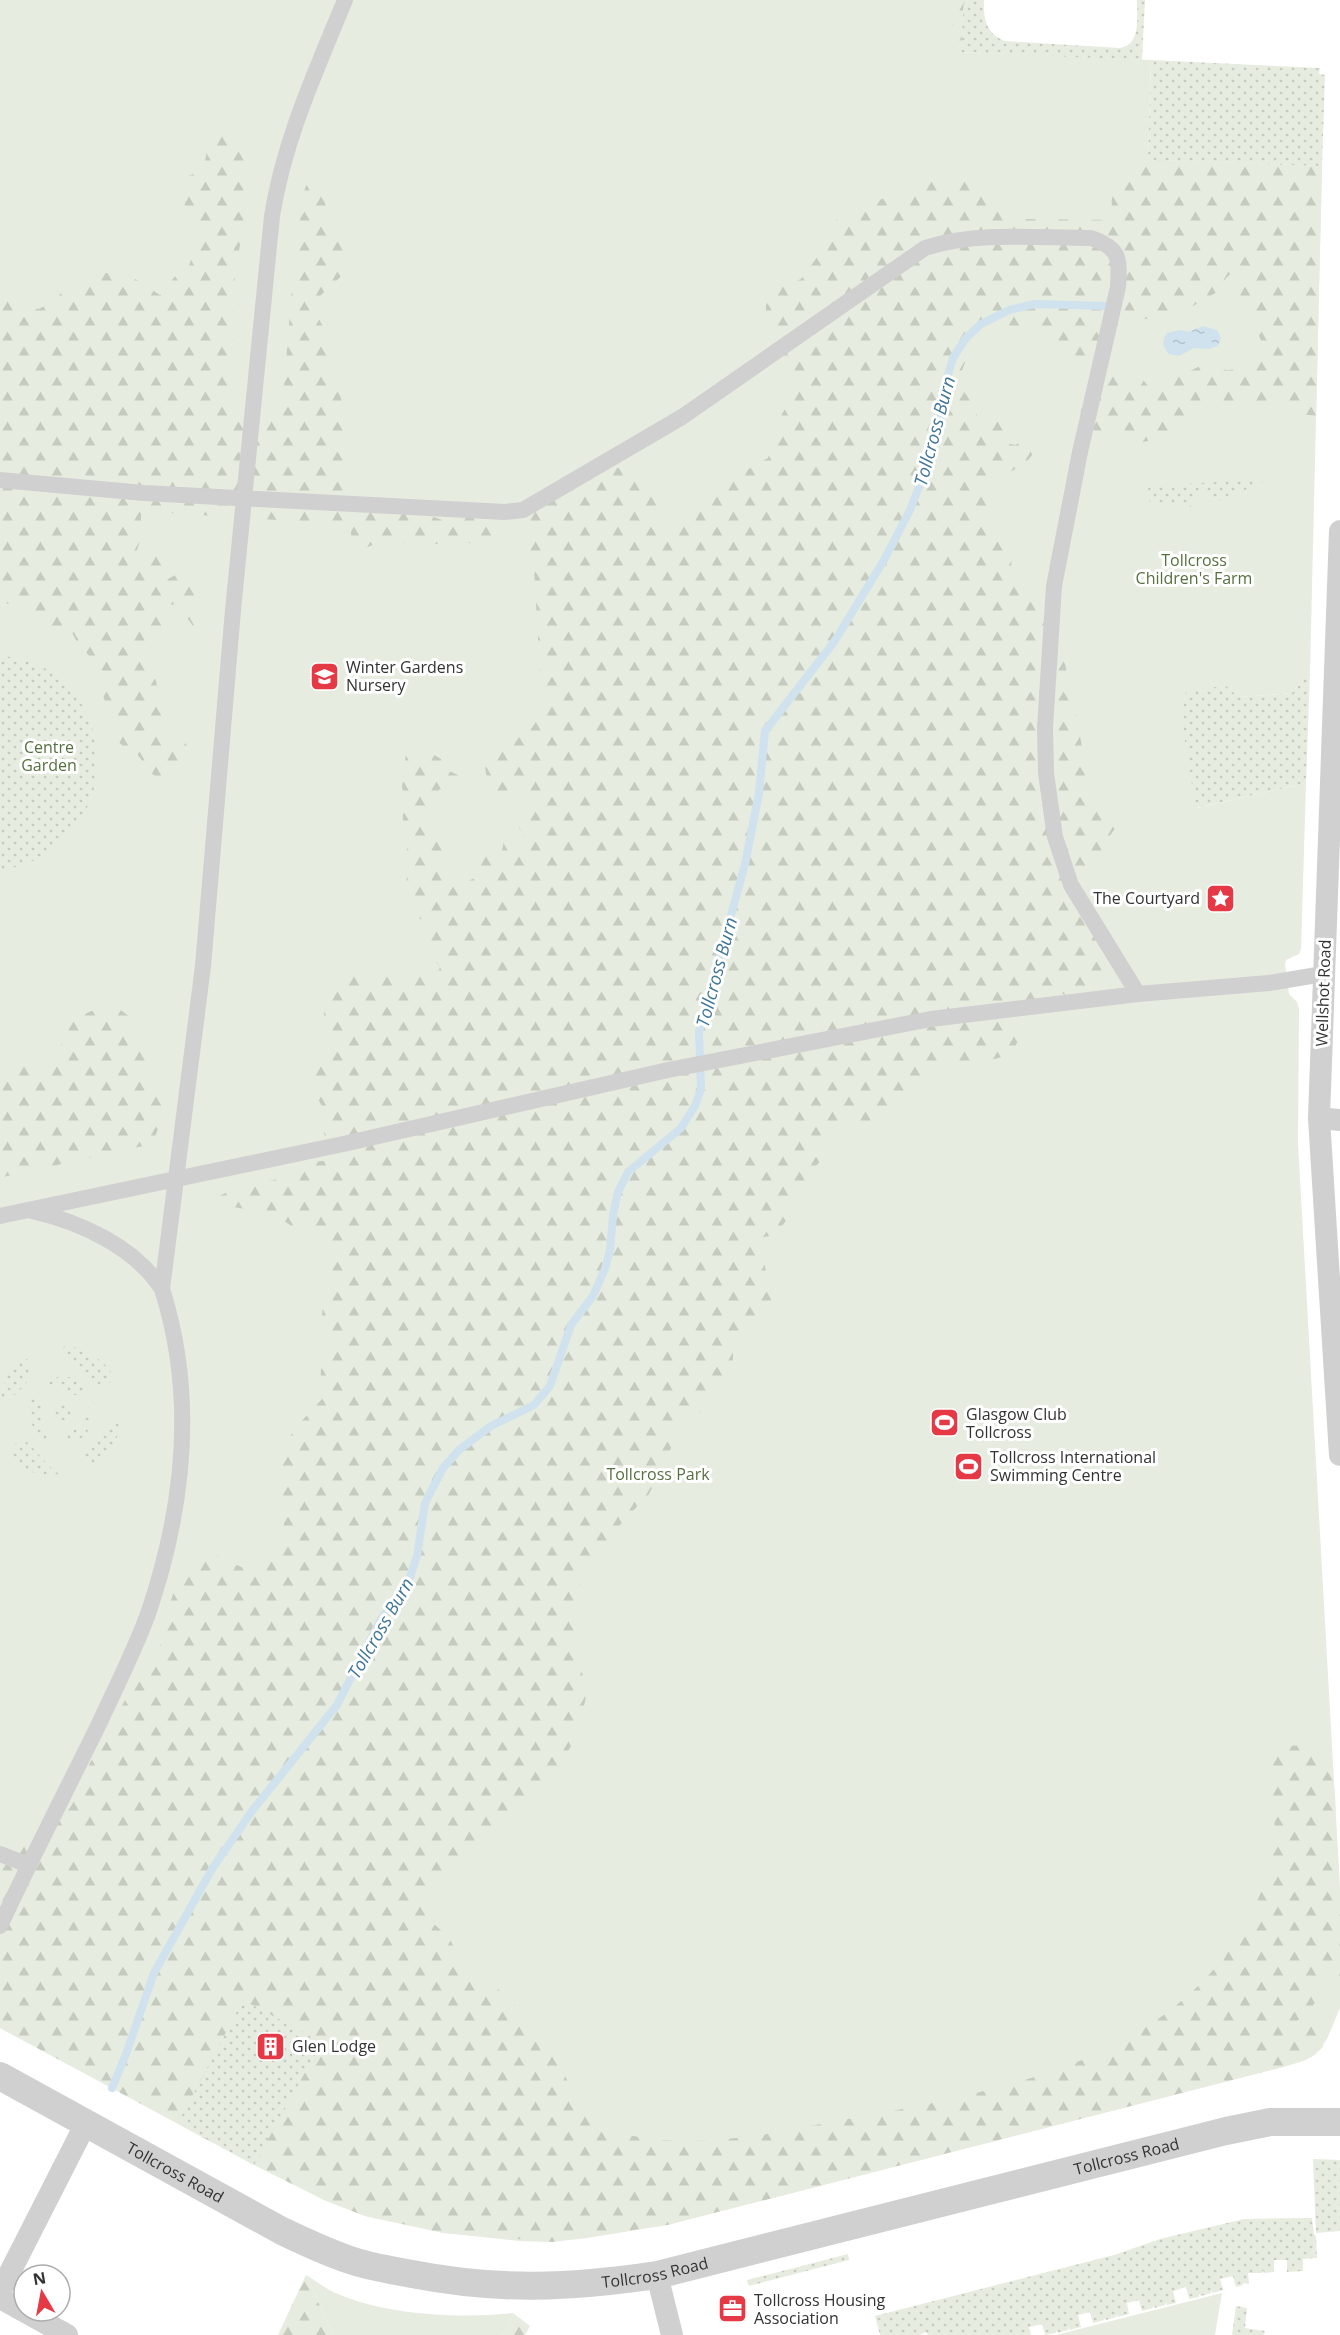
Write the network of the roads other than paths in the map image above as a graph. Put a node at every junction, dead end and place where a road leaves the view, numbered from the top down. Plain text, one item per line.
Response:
1 (345, 0) edge
2 (0, 480) edge
3 (243, 498) junction
4 (1340, 531) edge
5 (1323, 974) junction
6 (1138, 994) junction
7 (1329, 1119) edge
8 (177, 1179) junction
9 (28, 1210) junction
10 (0, 1216) edge
11 (162, 1288) junction
12 (1340, 1455) edge
13 (0, 1854) edge
14 (28, 1865) junction
15 (0, 1926) edge
16 (0, 2076) edge
17 (1340, 2122) edge
18 (86, 2123) junction
19 (657, 2274) junction
20 (0, 2292) edge
21 (0, 2298) edge
22 (67, 2335) edge
23 (672, 2335) edge

1 - 3 street
2 - 3 street
3 - 6 street
3 - 8 street
4 - 5 street, Wellshot Road
5 - 6 street
5 - 7 street, Wellshot Road
6 - 8 street
7 - 12 street, Wellshot Road
8 - 9 street
8 - 11 street
9 - 10 street
9 - 11 street
11 - 14 street
13 - 14 street
14 - 15 street
16 - 18 street, Tollcross Road
17 - 19 street, Tollcross Road
18 - 19 street, Tollcross Road
18 - 20 street
19 - 23 street
21 - 22 street

